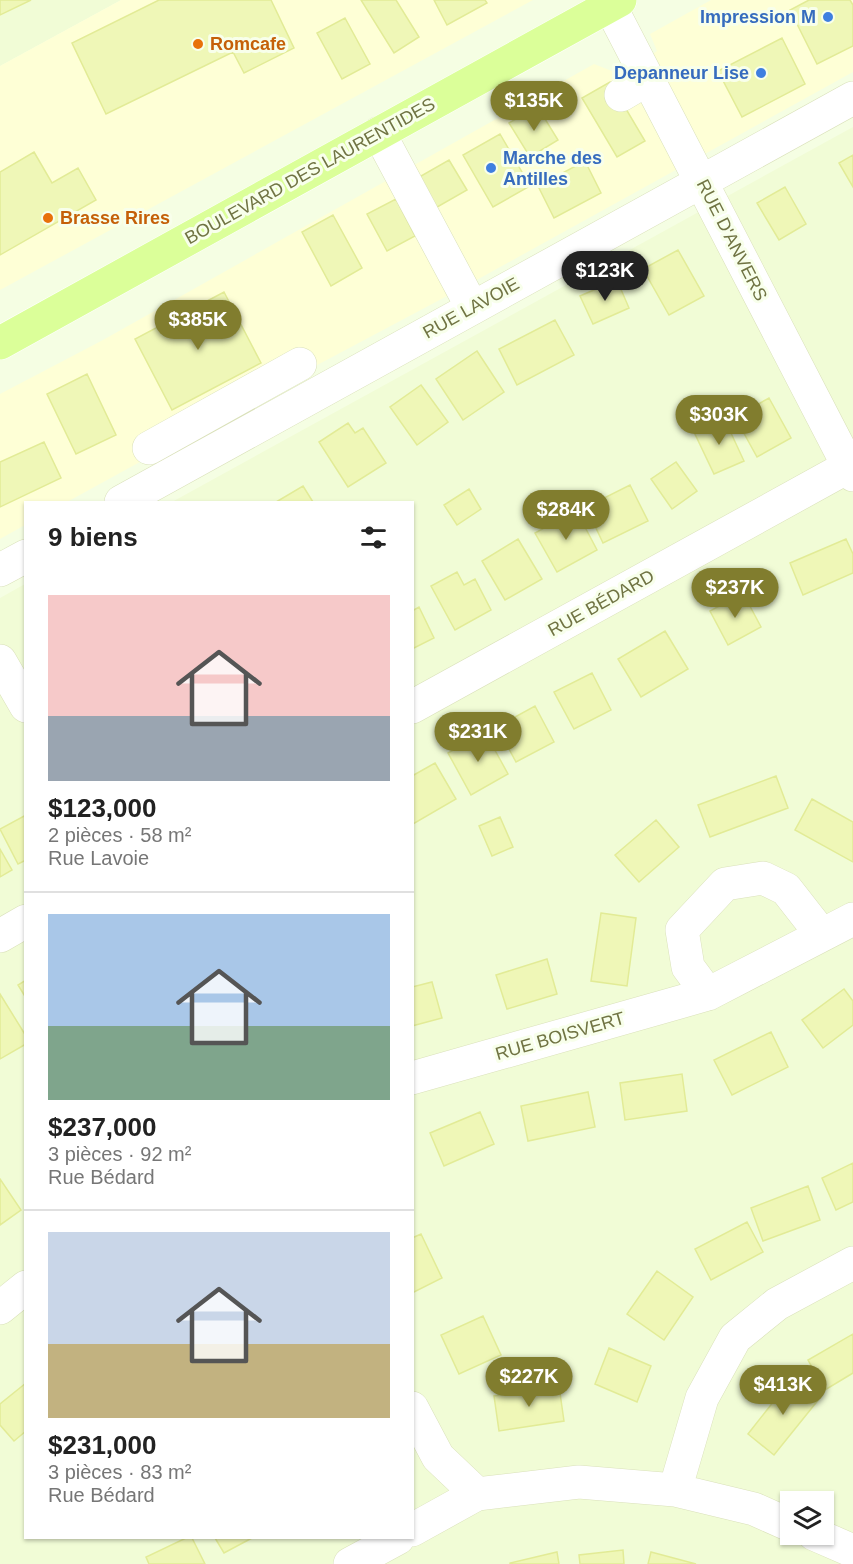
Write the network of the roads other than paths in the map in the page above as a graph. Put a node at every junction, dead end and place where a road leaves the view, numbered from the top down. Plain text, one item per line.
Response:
1 (615, 3) edge
2 (853, 98) edge
3 (379, 133) junction
4 (701, 181) junction
5 (472, 307) junction
6 (0, 343) edge
7 (300, 364) dead end
8 (149, 448) dead end
9 (852, 469) edge
10 (123, 501) edge
11 (24, 557) edge
12 (0, 570) edge
13 (0, 661) edge
14 (24, 703) edge
15 (414, 706) edge
16 (853, 919) edge
17 (24, 922) edge
18 (822, 935) junction
19 (0, 936) edge
20 (708, 994) junction
21 (414, 1077) edge
22 (853, 1263) edge
23 (24, 1289) edge
24 (0, 1308) edge
25 (414, 1412) edge
26 (675, 1490) junction
27 (477, 1494) junction
28 (780, 1521) edge
29 (414, 1529) edge
30 (396, 1539) edge
31 (834, 1543) edge
32 (853, 1551) edge
33 (350, 1564) edge

1 - 3 main road, BOULEVARD DES LAURENTIDES
1 - 4 street, RUE D'ANVERS
2 - 4 street, RUE LAVOIE
3 - 5 street
3 - 6 main road, BOULEVARD DES LAURENTIDES
4 - 5 street, RUE LAVOIE
4 - 9 street, RUE D'ANVERS
5 - 10 street, RUE LAVOIE
7 - 8 street
9 - 15 street, RUE BÉDARD
11 - 12 street
13 - 14 street
16 - 18 street, RUE BOISVERT
17 - 19 street
18 - 20 street, RUE BOISVERT
18 - 20 street
20 - 21 street, RUE BOISVERT
22 - 26 street
23 - 24 street
25 - 27 street
26 - 27 street
26 - 28 street
27 - 29 street
30 - 33 street
31 - 32 street

